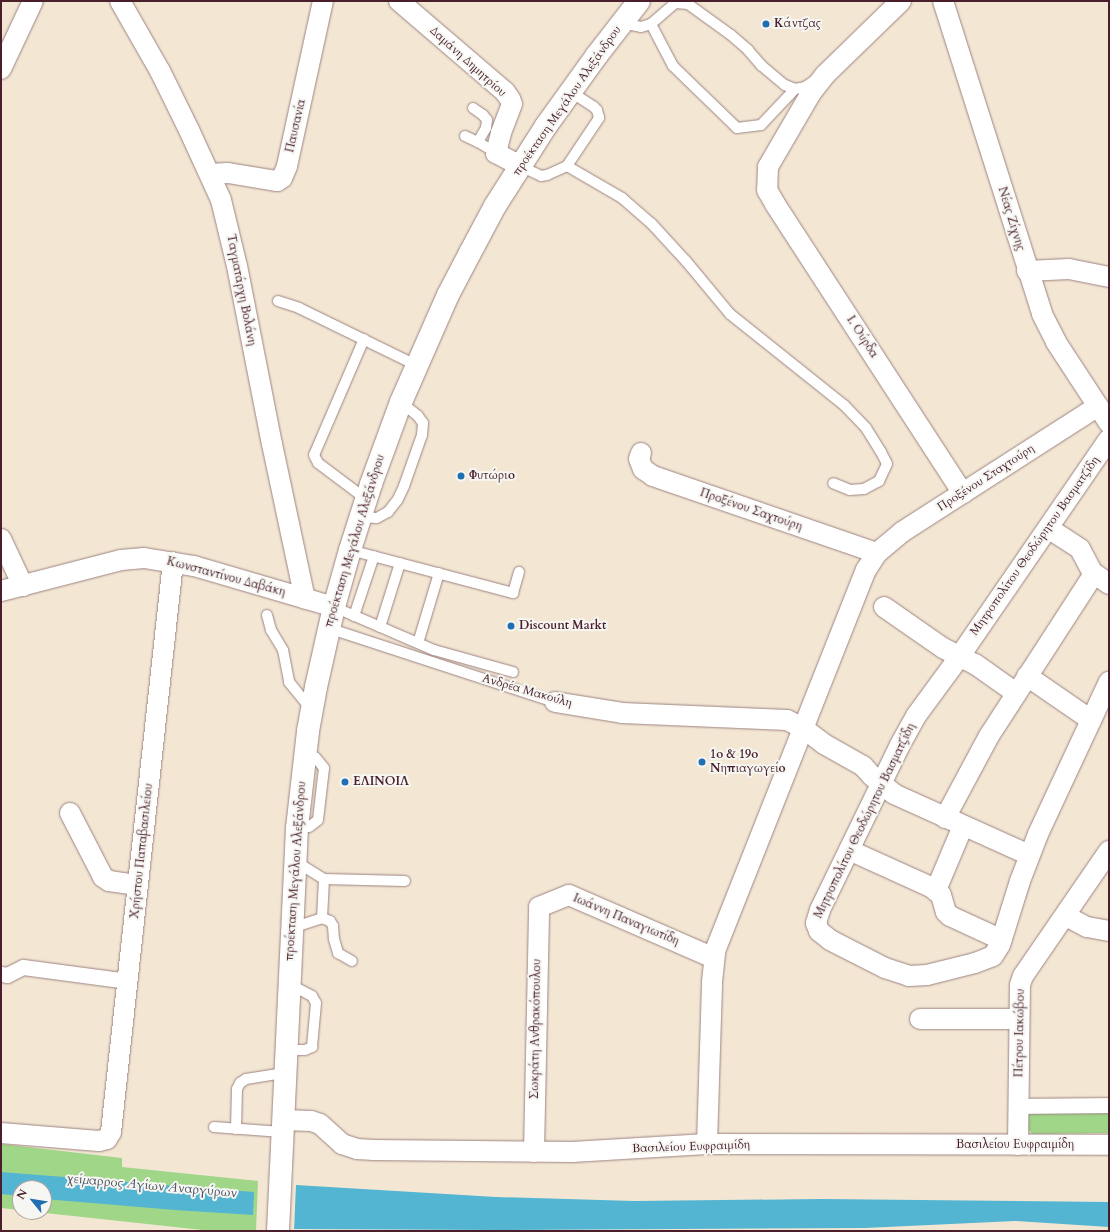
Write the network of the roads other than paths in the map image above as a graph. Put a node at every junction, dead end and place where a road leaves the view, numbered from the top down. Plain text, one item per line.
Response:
1 (34, 1) edge
2 (120, 1) edge
3 (323, 1) edge
4 (399, 1) edge
5 (639, 1) edge
6 (901, 1) edge
7 (943, 1) edge
8 (621, 23) junction
9 (651, 24) junction
10 (1, 69) edge
11 (825, 75) junction
12 (795, 89) junction
13 (571, 92) junction
14 (473, 108) dead end
15 (465, 136) dead end
16 (478, 142) junction
17 (496, 153) junction
18 (520, 166) junction
19 (567, 166) junction
20 (210, 174) junction
21 (1027, 271) junction
22 (1109, 276) edge
23 (278, 301) dead end
24 (364, 339) junction
25 (416, 365) junction
26 (401, 402) junction
27 (1098, 406) junction
28 (1109, 424) edge
29 (1109, 439) edge
30 (641, 453) dead end
31 (833, 483) dead end
32 (963, 493) junction
33 (363, 508) junction
34 (1048, 528) junction
35 (1, 539) edge
36 (350, 550) junction
37 (877, 553) junction
38 (374, 556) junction
39 (173, 562) junction
40 (400, 563) junction
41 (519, 572) dead end
42 (439, 574) junction
43 (1102, 579) edge
44 (23, 586) junction
45 (1, 591) edge
46 (305, 599) junction
47 (884, 607) dead end
48 (267, 615) dead end
49 (354, 616) junction
50 (331, 618) junction
51 (380, 627) junction
52 (418, 643) junction
53 (960, 656) junction
54 (513, 672) dead end
55 (1027, 676) junction
56 (1109, 682) edge
57 (1016, 693) junction
58 (555, 702) joint
59 (312, 709) junction
60 (1091, 720) junction
61 (803, 728) junction
62 (316, 757) dead end
63 (882, 784) junction
64 (70, 813) dead end
65 (945, 818) junction
66 (963, 826) junction
67 (309, 827) dead end
68 (849, 850) junction
69 (1109, 852) edge
70 (1029, 855) junction
71 (295, 861) junction
72 (324, 879) junction
73 (405, 881) dead end
74 (138, 885) junction
75 (936, 890) junction
76 (538, 907) joint
77 (1066, 916) junction
78 (322, 918) junction
79 (291, 928) junction
80 (1109, 932) edge
81 (997, 948) junction
82 (714, 958) junction
83 (352, 961) dead end
84 (1, 974) edge
85 (128, 981) junction
86 (920, 1019) dead end
87 (1018, 1019) junction
88 (285, 1073) junction
89 (1109, 1105) edge
90 (1019, 1106) junction
91 (214, 1127) dead end
92 (236, 1129) junction
93 (1, 1133) edge
94 (282, 1134) junction
95 (707, 1144) junction
96 (1018, 1145) junction
97 (1109, 1145) edge
98 (534, 1152) junction
99 (278, 1231) edge

1 - 10 street
2 - 20 street, Ταγματάρχη Βολάνη
3 - 20 street, Παυσανία
4 - 17 street, Δαμάνη Δημητρίου
5 - 8 main road, προέκταση Μεγάλου Αλεξάνδρου
6 - 11 street
7 - 21 street, Νέας Ζίχνης
8 - 9 lane
8 - 13 main road, προέκταση Μεγάλου Αλεξάνδρου
9 - 12 lane
9 - 12 lane
11 - 12 lane
11 - 32 street, Ι. Ούρδα
13 - 18 main road, προέκταση Μεγάλου Αλεξάνδρου
13 - 19 lane
14 - 16 lane
15 - 16 lane
16 - 17 lane
17 - 18 street
18 - 19 lane
18 - 25 main road, προέκταση Μεγάλου Αλεξάνδρου
19 - 31 lane
20 - 46 street, Ταγματάρχη Βολάνη
21 - 22 street
21 - 27 street, Νέας Ζίχνης
23 - 24 lane
24 - 25 lane
24 - 33 lane
25 - 26 main road, προέκταση Μεγάλου Αλεξάνδρου
26 - 33 main road, προέκταση Μεγάλου Αλεξάνδρου
26 - 33 lane
27 - 28 street, Νέας Ζίχνης
27 - 32 street, Προξένου Σταχτούρη
29 - 34 street, Μητροπολίτου Θεοδώρητου Βασματζίδη
30 - 37 street, Προξένου Σαχτούρη
32 - 37 street, Προξένου Σταχτούρη
33 - 36 main road, προέκταση Μεγάλου Αλεξάνδρου
34 - 43 street
34 - 53 street, Μητροπολίτου Θεοδώρητου Βασματζίδη
35 - 44 street
36 - 38 lane
36 - 50 main road, προέκταση Μεγάλου Αλεξάνδρου
37 - 61 street
38 - 40 lane
38 - 49 lane
39 - 44 street, Κωνσταντίνου Δαβάκη
39 - 46 street, Κωνσταντίνου Δαβάκη
39 - 74 street, Χρήστου Παπαβασιλείου
40 - 42 lane
40 - 51 lane
41 - 42 lane
42 - 52 lane
43 - 55 street
44 - 45 street, Κωνσταντίνου Δαβάκη
46 - 50 street, Κωνσταντίνου Δαβάκη
47 - 53 street
48 - 59 lane
49 - 50 lane
49 - 51 lane
50 - 58 lane, Ανδρέα Μακούλη
50 - 59 main road, προέκταση Μεγάλου Αλεξάνδρου
51 - 52 lane
52 - 54 lane
53 - 57 street
53 - 63 street, Μητροπολίτου Θεοδώρητου Βασματζίδη
55 - 57 street
55 - 60 street
56 - 60 street
57 - 65 street
58 - 61 street, Ανδρέα Μακούλη
59 - 71 main road, προέκταση Μεγάλου Αλεξάνδρου
60 - 70 street
61 - 63 street, Ανδρέα Μακούλη
61 - 82 street
62 - 67 lane
63 - 65 street, Ανδρέα Μακούλη
63 - 68 street, Μητροπολίτου Θεοδώρητου Βασματζίδη
64 - 74 street
65 - 66 street, Ανδρέα Μακούλη
66 - 70 street, Ανδρέα Μακούλη
66 - 75 street
68 - 75 street
68 - 81 street, Μητροπολίτου Θεοδώρητου Βασματζίδη
69 - 77 street, Πέτρου Ιακώβου
70 - 81 street
71 - 72 lane
71 - 79 main road, προέκταση Μεγάλου Αλεξάνδρου
72 - 73 lane
72 - 78 lane
74 - 85 street, Χρήστου Παπαβασιλείου
75 - 81 street
76 - 82 street, Ιωάννη Παναγιωτίδη
76 - 98 street, Σωκράτη Ανθρακόπουλου
77 - 80 street
77 - 87 street, Πέτρου Ιακώβου
78 - 79 lane
78 - 83 lane
79 - 88 main road, προέκταση Μεγάλου Αλεξάνδρου
82 - 95 street
84 - 85 street
85 - 93 street, Χρήστου Παπαβασιλείου
86 - 87 street
87 - 90 street, Πέτρου Ιακώβου
88 - 92 lane
88 - 94 main road, προέκταση Μεγάλου Αλεξάνδρου
89 - 90 street
90 - 96 street, Πέτρου Ιακώβου
91 - 92 lane
92 - 94 lane
94 - 98 street, Βασιλείου Ευφραιμίδη
94 - 99 main road, προέκταση Μεγάλου Αλεξάνδρου
95 - 96 street, Βασιλείου Ευφραιμίδη
95 - 98 street, Βασιλείου Ευφραιμίδη
96 - 97 street, Βασιλείου Ευφραιμίδη

